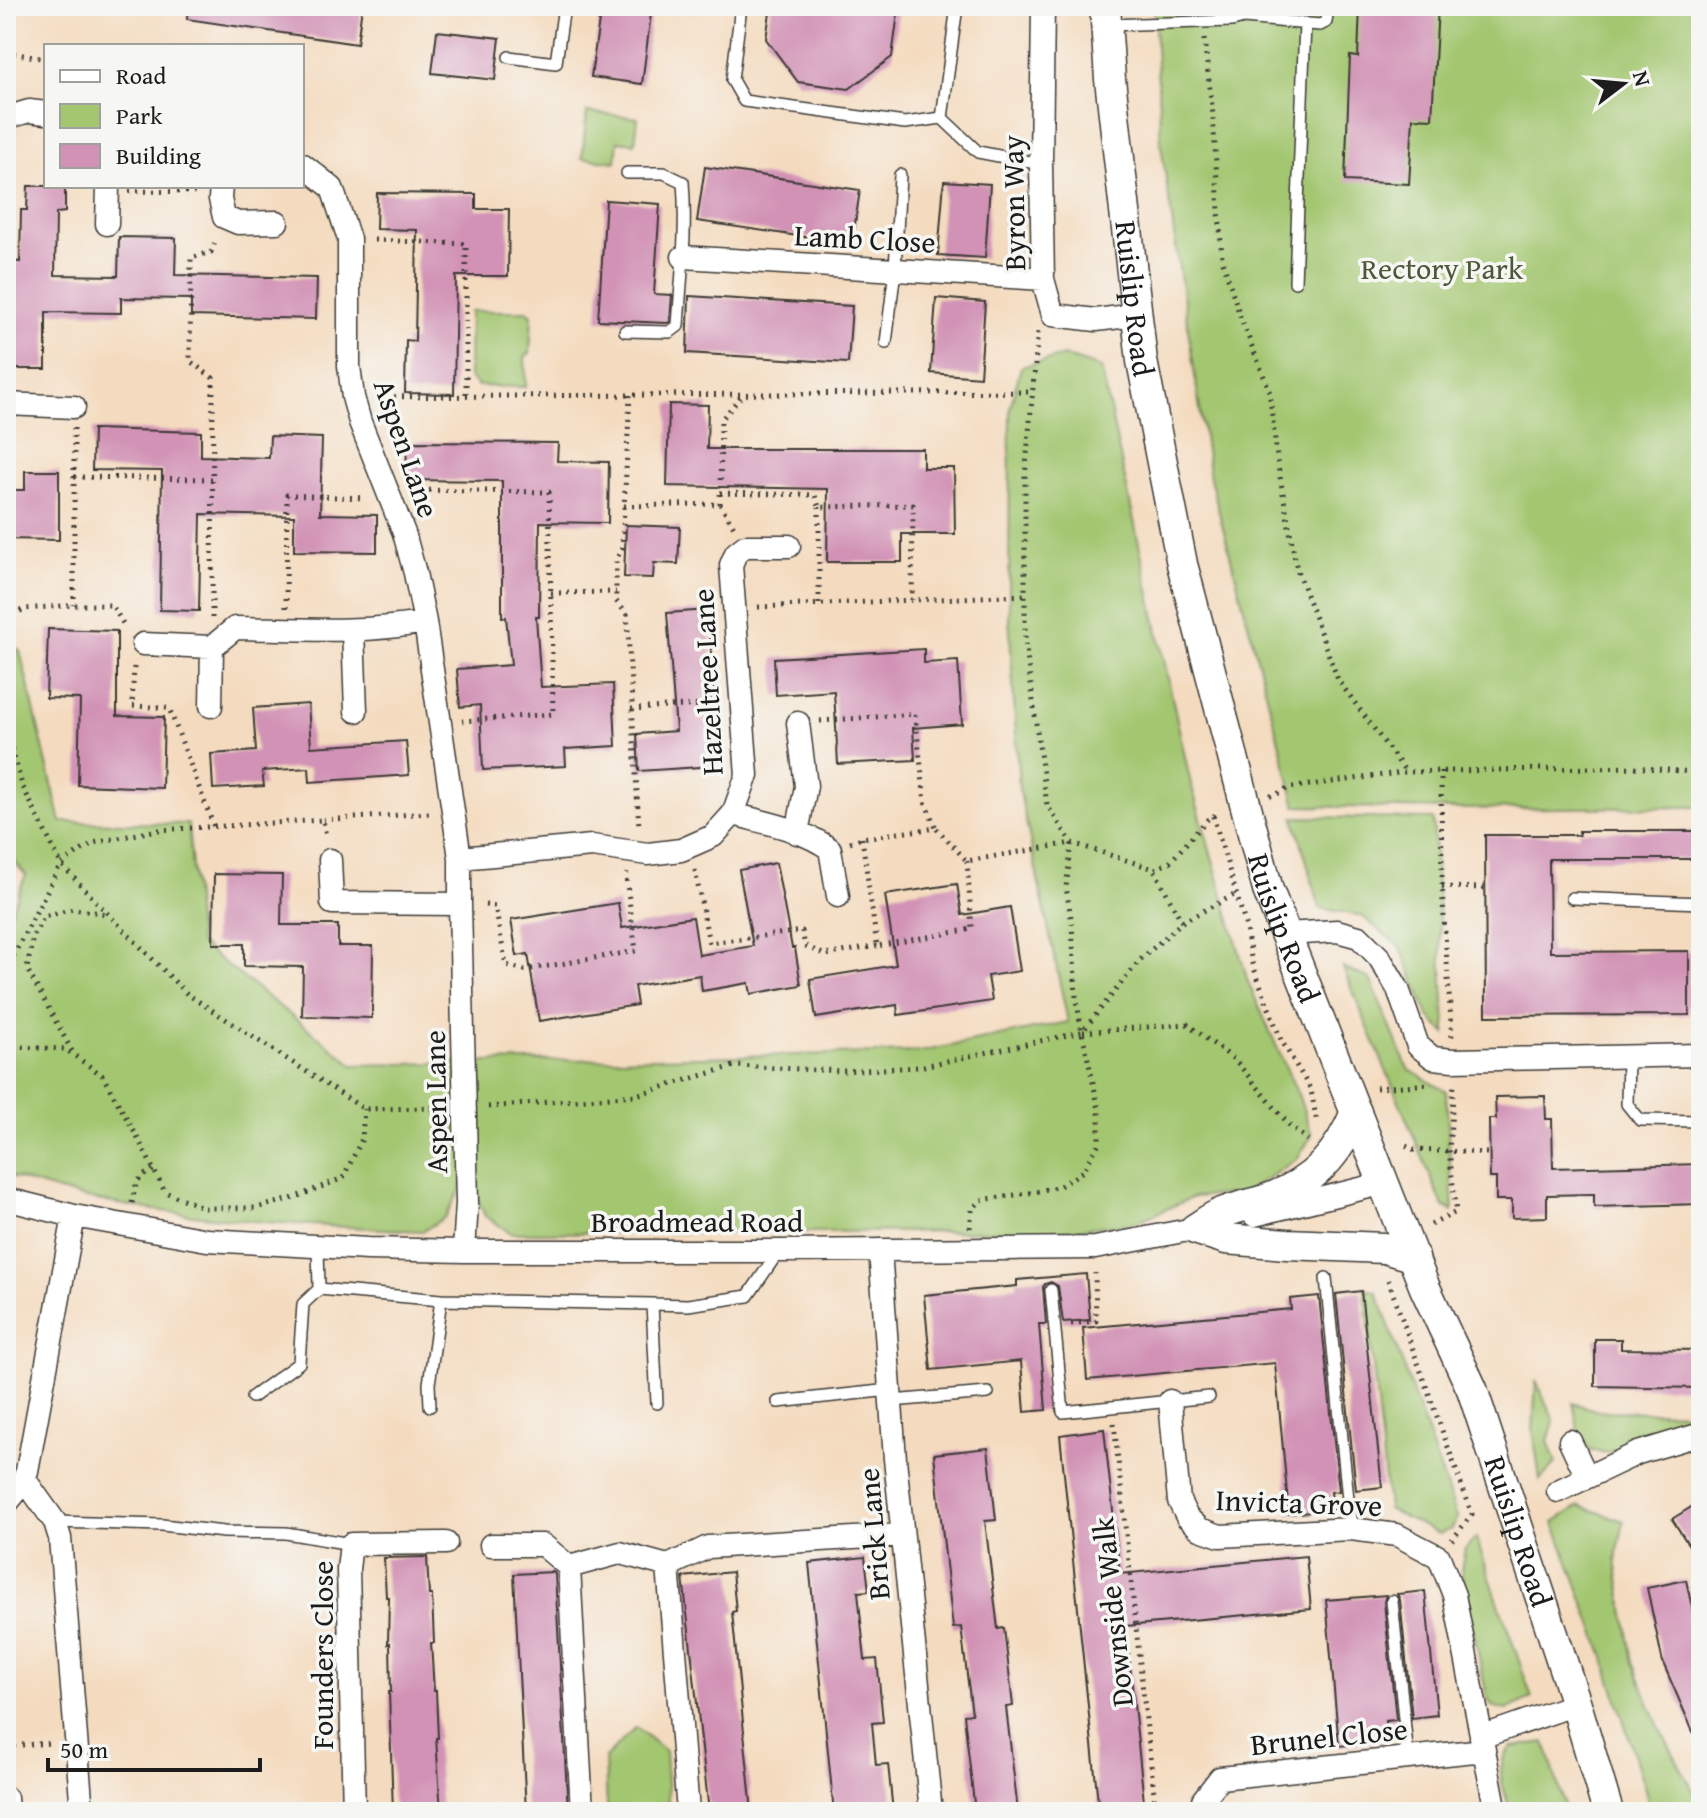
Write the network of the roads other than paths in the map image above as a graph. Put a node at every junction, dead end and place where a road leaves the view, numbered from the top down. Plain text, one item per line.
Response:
1 (564, 6) edge
2 (741, 6) edge
3 (957, 6) edge
4 (1043, 6) edge
5 (1257, 6) edge
6 (1328, 6) edge
7 (1106, 16) edge
8 (1244, 18) junction
9 (1305, 23) junction
10 (509, 57) dead end
11 (44, 113) edge
12 (6, 118) edge
13 (942, 118) junction
14 (1041, 164) junction
15 (304, 166) edge
16 (627, 173) dead end
17 (900, 175) dead end
18 (108, 188) edge
19 (220, 189) edge
20 (277, 222) dead end
21 (107, 224) dead end
22 (683, 257) junction
23 (895, 270) junction
24 (1043, 279) junction
25 (1295, 282) dead end
26 (1136, 315) junction
27 (625, 331) dead end
28 (886, 343) dead end
29 (6, 404) edge
30 (74, 407) road end
31 (789, 546) dead end
32 (425, 622) junction
33 (353, 630) junction
34 (135, 647) road end
35 (212, 647) junction
36 (211, 706) dead end
37 (356, 711) dead end
38 (798, 723) road end
39 (733, 814) junction
40 (797, 833) junction
41 (460, 858) junction
42 (330, 860) road end
43 (838, 896) dead end
44 (1572, 898) dead end
45 (1701, 903) edge
46 (460, 904) junction
47 (1285, 934) junction
48 (1701, 1055) edge
49 (1628, 1056) junction
50 (1352, 1101) junction
51 (1701, 1121) edge
52 (1385, 1183) junction
53 (6, 1199) edge
54 (74, 1216) junction
55 (1195, 1229) junction
56 (318, 1246) junction
57 (1410, 1247) junction
58 (880, 1250) junction
59 (464, 1251) junction
60 (779, 1251) junction
61 (1326, 1278) dead end
62 (319, 1289) junction
63 (1051, 1290) dead end
64 (441, 1300) junction
65 (652, 1304) junction
66 (988, 1393) dead end
67 (891, 1396) junction
68 (252, 1397) dead end
69 (1209, 1397) dead end
70 (1170, 1401) junction
71 (778, 1402) dead end
72 (657, 1403) dead end
73 (430, 1406) dead end
74 (1701, 1434) edge
75 (1570, 1441) dead end
76 (1587, 1477) junction
77 (25, 1480) junction
78 (1558, 1491) dead end
79 (6, 1504) edge
80 (55, 1522) junction
81 (1351, 1529) junction
82 (902, 1535) junction
83 (446, 1543) dead end
84 (351, 1544) junction
85 (491, 1545) dead end
86 (668, 1566) junction
87 (569, 1567) junction
88 (1392, 1601) dead end
89 (1576, 1704) junction
90 (1482, 1744) junction
91 (1408, 1758) junction
92 (6, 1798) edge
93 (7, 1812) edge
94 (82, 1812) edge
95 (354, 1812) edge
96 (582, 1812) edge
97 (688, 1812) edge
98 (931, 1812) edge
99 (1205, 1812) edge
100 (1496, 1812) edge
101 (1608, 1812) edge

1 - 10 lane
2 - 13 lane
3 - 13 lane
4 - 14 street, Byron Way
5 - 8 lane
6 - 9 lane
7 - 8 lane
7 - 26 main road, Ruislip Road
8 - 9 lane
9 - 25 lane
11 - 12 street
13 - 14 lane
14 - 24 street, Byron Way
15 - 32 street, Aspen Lane
16 - 22 lane
17 - 23 lane
18 - 21 street
19 - 20 street
22 - 23 street, Lamb Close
22 - 27 lane
23 - 24 street, Lamb Close
23 - 28 lane
24 - 26 street, Byron Way
26 - 47 main road, Ruislip Road
29 - 30 street
31 - 39 street, Hazeltree Lane
32 - 33 street
32 - 41 street, Aspen Lane
33 - 35 street
33 - 37 street
34 - 35 street
35 - 36 street
38 - 40 street
39 - 40 street, Hazeltree Lane
39 - 41 street, Hazeltree Lane
40 - 43 street, Hazeltree Lane
41 - 46 street, Aspen Lane
42 - 46 street
44 - 45 lane
46 - 59 street, Aspen Lane
47 - 49 street
47 - 50 main road, Ruislip Road
48 - 49 street
49 - 51 lane
50 - 52 main road, Ruislip Road
50 - 55 main road
52 - 55 street, Broadmead Road
52 - 57 main road, Ruislip Road
53 - 54 street, Broadmead Road
54 - 56 street, Broadmead Road
54 - 77 street
55 - 57 main road
55 - 58 street, Broadmead Road
56 - 59 street, Broadmead Road
56 - 62 lane
57 - 89 main road, Ruislip Road
58 - 60 street, Broadmead Road
58 - 67 street, Brick Lane
59 - 60 street, Broadmead Road
60 - 65 lane
61 - 81 lane
62 - 64 lane
62 - 68 lane
63 - 70 lane
64 - 65 lane
64 - 73 lane
65 - 72 lane
66 - 67 lane
67 - 71 lane
67 - 82 street, Brick Lane
69 - 70 lane
70 - 81 street, Invicta Grove
74 - 76 street
75 - 76 street
76 - 78 street
77 - 79 street
77 - 80 street
80 - 84 lane
80 - 94 street
81 - 90 street, Invicta Grove
82 - 86 street
82 - 98 street, Brick Lane
83 - 84 street, Founders Close
84 - 95 street, Founders Close
85 - 87 street
86 - 87 street
86 - 97 street
87 - 96 street
88 - 91 lane
89 - 90 street
89 - 101 main road, Ruislip Road
90 - 91 street, Brunel Close
90 - 100 street
91 - 99 street, Brunel Close
92 - 93 street

